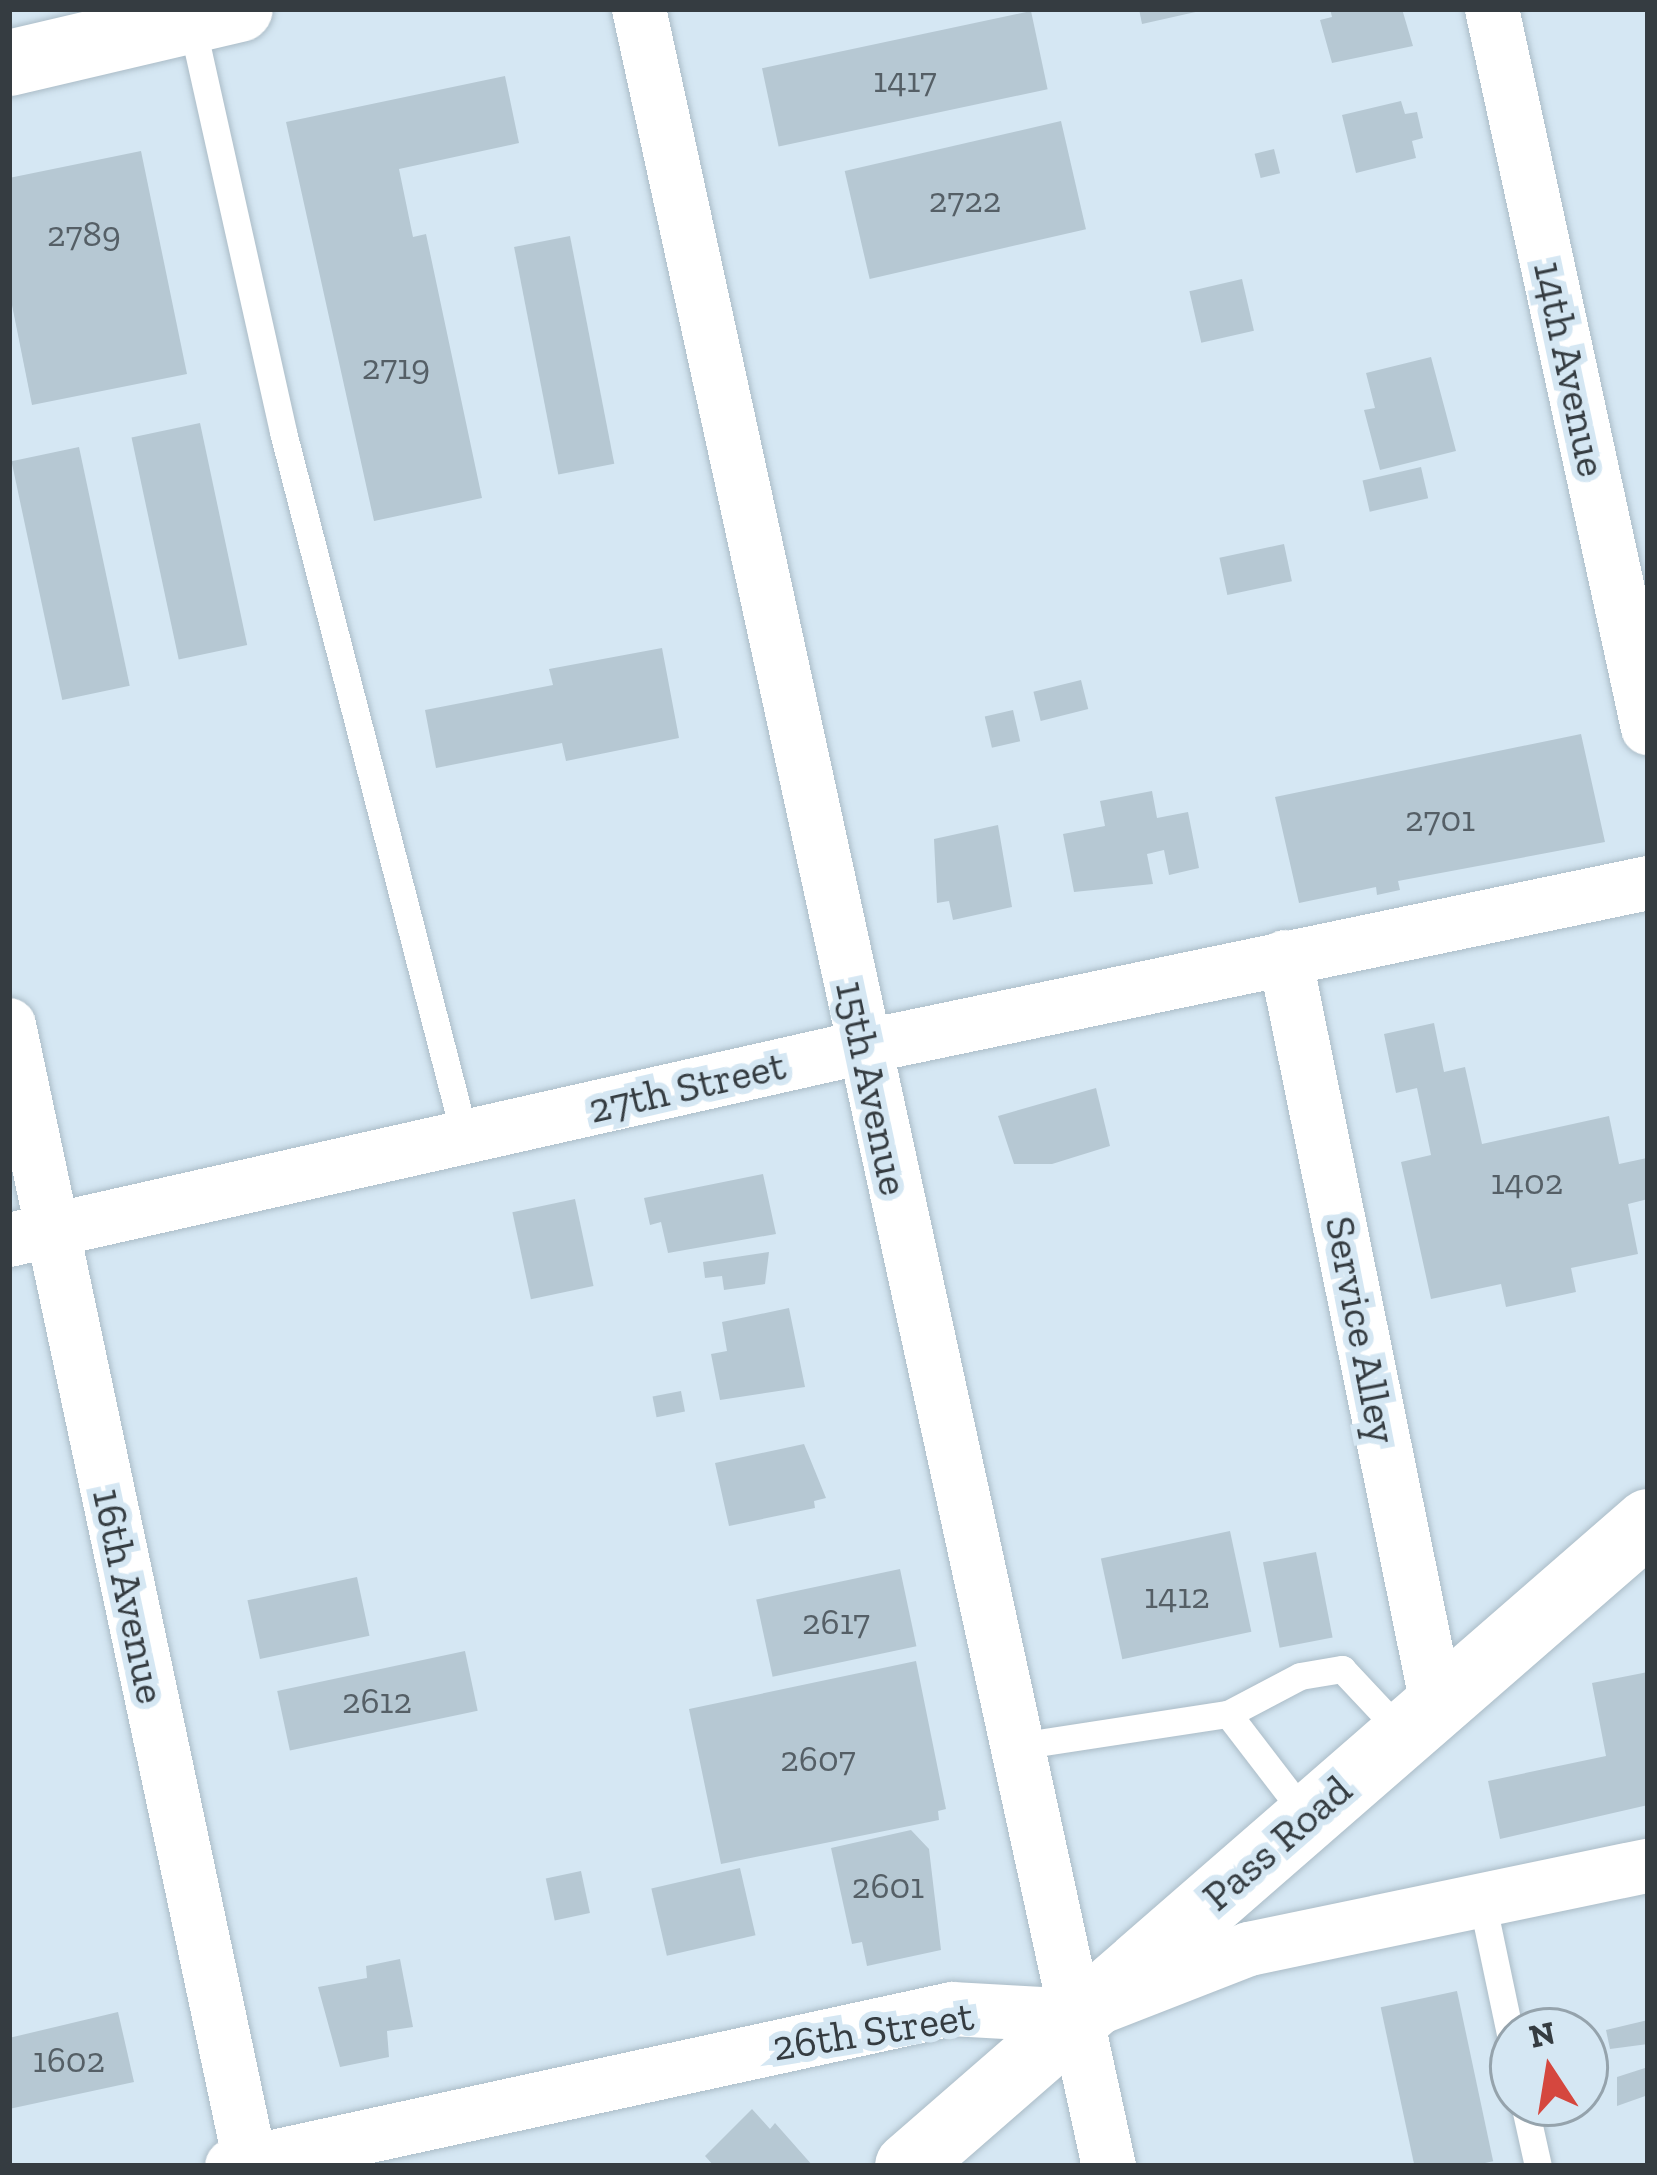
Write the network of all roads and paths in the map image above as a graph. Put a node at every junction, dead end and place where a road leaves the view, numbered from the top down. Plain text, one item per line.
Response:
1 (639, 9) edge
2 (1492, 9) edge
3 (216, 15) edge
4 (9, 63) edge
5 (1648, 728) edge
6 (1648, 883) edge
7 (1285, 957) junction
8 (9, 1025) edge
9 (863, 1047) junction
10 (465, 1138) junction
11 (30, 1236) edge
12 (1648, 1522) edge
13 (1228, 1714) junction
14 (1420, 1719) junction
15 (1018, 1746) junction
16 (1306, 1817) junction
17 (1648, 1866) edge
18 (1482, 1901) junction
19 (1504, 2007) edge
20 (1077, 2016) junction
21 (1529, 2127) edge
22 (245, 2165) edge
23 (908, 2166) edge
24 (1109, 2166) edge
25 (1538, 2166) edge

1 - 9 street, 15th Avenue
2 - 5 street, 14th Avenue
3 - 4 main road
3 - 10 lane
6 - 7 street, 27th Street
7 - 9 street, 27th Street
7 - 14 street, Service Alley
8 - 11 street, 16th Avenue
9 - 10 street, 27th Street
9 - 15 street, 15th Avenue
10 - 11 street, 27th Street
11 - 22 street, 16th Avenue
12 - 14 main road, Pass Road
13 - 14 lane
13 - 15 lane
13 - 16 lane
14 - 16 main road, Pass Road
15 - 20 street, 15th Avenue
16 - 20 main road, Pass Road
17 - 18 street, 26th Street
18 - 19 lane
18 - 20 street, 26th Street
20 - 22 street, 26th Street
20 - 23 main road, Pass Road
20 - 24 street, 15th Avenue
21 - 25 lane

